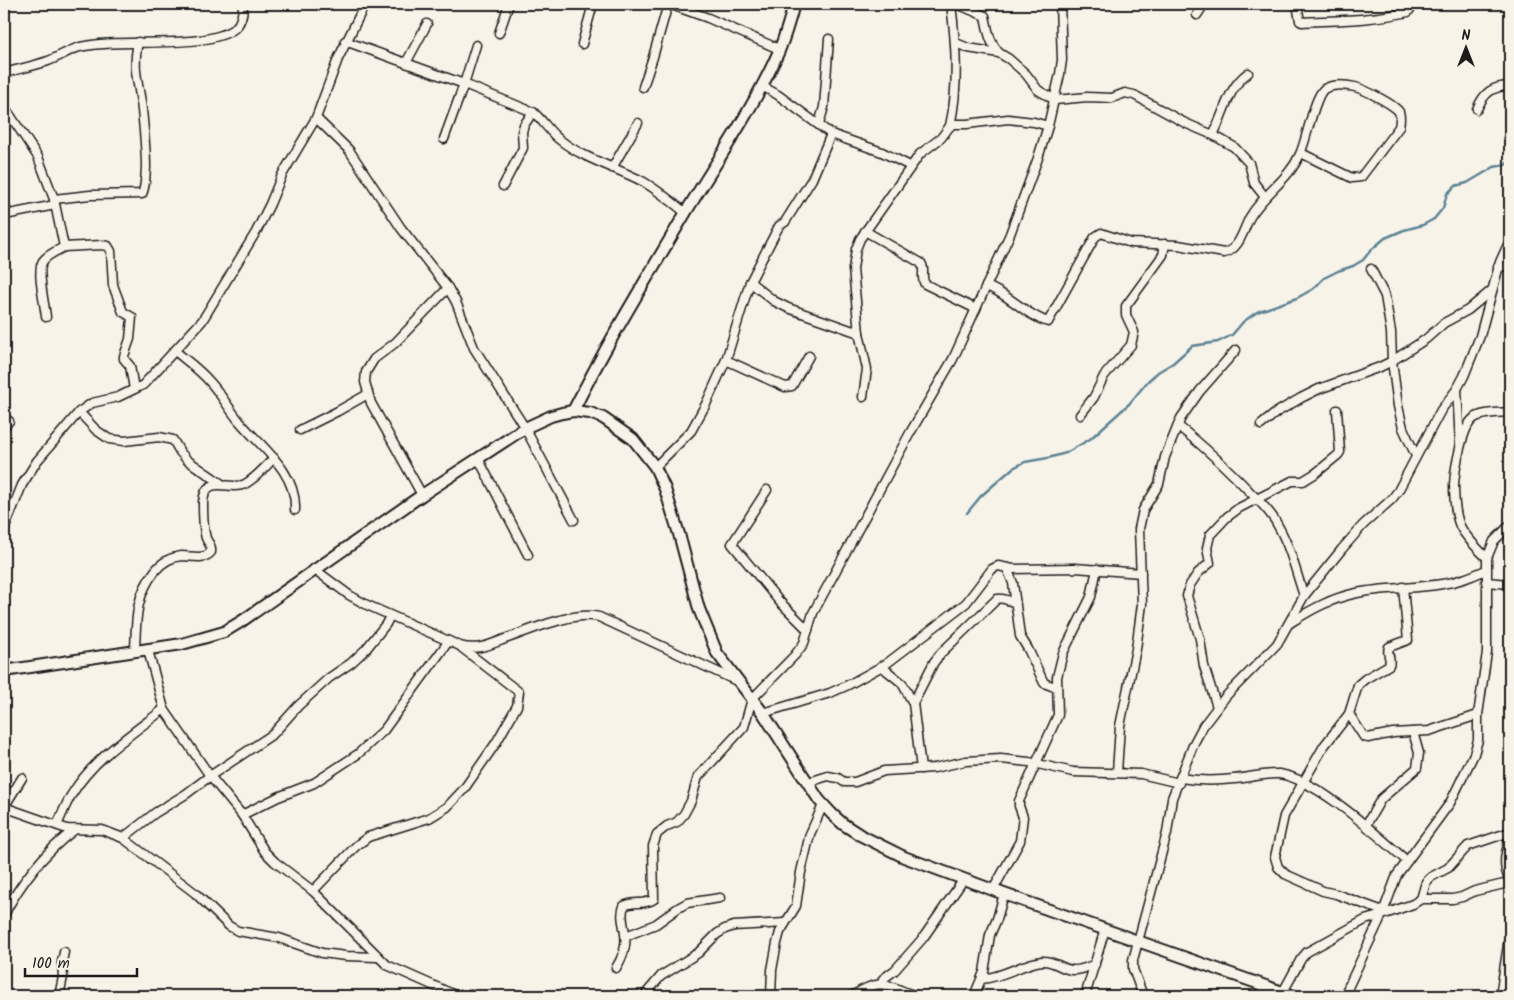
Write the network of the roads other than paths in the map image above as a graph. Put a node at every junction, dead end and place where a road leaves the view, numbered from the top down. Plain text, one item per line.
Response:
1 (243, 4) edge
2 (365, 4) edge
3 (509, 4) edge
4 (593, 4) edge
5 (669, 4) edge
6 (794, 4) edge
7 (951, 4) edge
8 (957, 4) edge
9 (1060, 4) edge
10 (1204, 4) edge
11 (1299, 4) edge
12 (1414, 4) edge
13 (1197, 15) dead end
14 (427, 24) dead end
15 (499, 33) dead end
16 (829, 39) dead end
17 (345, 41) junction
18 (138, 42) junction
19 (956, 43) junction
20 (582, 44) dead end
21 (476, 45) dead end
22 (779, 49) junction
23 (999, 53) junction
24 (406, 64) junction
25 (4, 73) edge
26 (1248, 73) dead end
27 (464, 84) junction
28 (762, 86) junction
29 (1510, 86) edge
30 (642, 87) dead end
31 (1055, 100) junction
32 (4, 106) edge
33 (1477, 109) dead end
34 (533, 112) junction
35 (316, 118) junction
36 (638, 123) dead end
37 (819, 124) junction
38 (950, 126) junction
39 (1048, 126) junction
40 (831, 134) junction
41 (1213, 135) junction
42 (444, 139) dead end
43 (1300, 153) junction
44 (910, 166) junction
45 (612, 168) junction
46 (503, 186) dead end
47 (1265, 197) junction
48 (4, 202) edge
49 (55, 202) junction
50 (686, 213) junction
51 (866, 231) junction
52 (1510, 240) edge
53 (1165, 244) junction
54 (64, 247) junction
55 (1510, 266) edge
56 (1498, 267) junction
57 (1371, 268) dead end
58 (750, 282) junction
59 (986, 286) junction
60 (448, 288) junction
61 (1492, 290) junction
62 (976, 309) junction
63 (46, 317) dead end
64 (859, 333) junction
65 (1236, 350) dead end
66 (176, 351) junction
67 (809, 356) dead end
68 (726, 360) junction
69 (1392, 361) junction
70 (134, 389) junction
71 (1457, 389) junction
72 (368, 394) junction
73 (863, 397) dead end
74 (1337, 410) dead end
75 (573, 411) junction
76 (79, 412) junction
77 (1510, 412) edge
78 (1080, 415) dead end
79 (1178, 426) junction
80 (1261, 426) dead end
81 (525, 428) junction
82 (300, 430) dead end
83 (1461, 450) junction
84 (1416, 456) junction
85 (274, 458) junction
86 (478, 458) junction
87 (655, 467) junction
88 (222, 484) junction
89 (767, 490) dead end
90 (422, 495) junction
91 (1256, 498) junction
92 (296, 510) dead end
93 (574, 520) dead end
94 (1510, 525) edge
95 (4, 530) edge
96 (528, 555) dead end
97 (1487, 558) junction
98 (1007, 568) junction
99 (314, 569) junction
100 (1097, 569) junction
101 (1486, 570) junction
102 (1141, 573) junction
103 (1486, 582) junction
104 (1510, 584) edge
105 (1403, 588) junction
106 (1304, 596) junction
107 (1015, 602) junction
108 (390, 616) junction
109 (1289, 624) junction
110 (808, 630) junction
111 (448, 642) junction
112 (460, 646) junction
113 (148, 650) junction
114 (135, 652) junction
115 (881, 666) junction
116 (4, 670) edge
117 (741, 682) junction
118 (1057, 685) junction
119 (752, 699) junction
120 (913, 703) junction
121 (1217, 707) junction
122 (164, 709) junction
123 (763, 713) junction
124 (1349, 714) junction
125 (1478, 715) junction
126 (1413, 732) junction
127 (1037, 763) junction
128 (921, 769) junction
129 (1117, 772) junction
130 (210, 776) junction
131 (22, 778) dead end
132 (1180, 781) junction
133 (808, 782) junction
134 (1304, 782) junction
135 (823, 805) junction
136 (4, 807) edge
137 (242, 815) junction
138 (57, 825) junction
139 (1366, 825) junction
140 (74, 830) junction
141 (1510, 832) edge
142 (123, 838) junction
143 (1510, 838) edge
144 (1407, 861) junction
145 (964, 879) junction
146 (1510, 881) edge
147 (1510, 885) edge
148 (313, 891) junction
149 (999, 892) junction
150 (720, 898) dead end
151 (1421, 899) junction
152 (1382, 913) junction
153 (4, 915) edge
154 (786, 923) junction
155 (1105, 929) junction
156 (1510, 932) edge
157 (626, 936) junction
158 (1137, 940) junction
159 (64, 952) dead end
160 (377, 957) junction
161 (1095, 964) junction
162 (616, 968) dead end
163 (982, 979) junction
164 (882, 984) junction
165 (865, 988) junction
166 (1264, 991) edge
167 (1283, 992) junction
168 (59, 996) edge
169 (457, 996) edge
170 (644, 996) edge
171 (771, 996) edge
172 (852, 996) edge
173 (860, 996) edge
174 (916, 996) edge
175 (974, 996) edge
176 (1086, 996) edge
177 (1143, 996) edge
178 (1294, 996) edge
179 (1344, 996) edge
180 (1500, 996) edge

1 - 18 street
2 - 17 street
3 - 15 street
4 - 20 street
5 - 22 street
5 - 30 street
6 - 22 street
7 - 19 street
8 - 23 street
9 - 31 street
10 - 13 street
11 - 12 street
14 - 24 street
16 - 37 street
17 - 24 street
17 - 35 street
18 - 25 street
18 - 49 street
19 - 23 street
19 - 38 street
21 - 27 street
22 - 28 street
23 - 31 street
24 - 27 street
26 - 41 street
27 - 34 street
27 - 42 street
28 - 37 street
28 - 50 street
29 - 33 street
31 - 39 street
31 - 41 street
32 - 49 street
34 - 45 street
34 - 46 street
35 - 60 street
35 - 66 street
36 - 45 street
37 - 40 street
38 - 39 street
38 - 44 street
39 - 59 street
40 - 44 street
40 - 58 street
41 - 47 street
43 - 43 street
43 - 47 street
44 - 51 street
45 - 50 street
47 - 53 street
48 - 49 street
49 - 54 street
50 - 75 street
51 - 62 street
51 - 64 street
52 - 56 street
53 - 59 street
53 - 78 street
54 - 63 street
54 - 70 street
55 - 56 street
56 - 61 street
57 - 69 street
58 - 64 street
58 - 68 street
59 - 62 street
60 - 72 street
60 - 81 street
61 - 69 street
61 - 71 street
62 - 110 street
64 - 73 street
65 - 79 street
66 - 70 street
66 - 85 street
67 - 68 street
68 - 87 street
69 - 80 street
69 - 84 street
70 - 76 street
71 - 83 street
71 - 84 street
72 - 82 street
72 - 90 street
74 - 91 street
75 - 81 street
75 - 87 street
76 - 88 street
76 - 95 street
77 - 83 street
79 - 91 street
79 - 102 street
81 - 86 street
81 - 93 street
83 - 97 street
84 - 106 street
85 - 88 street
85 - 92 street
86 - 90 street
86 - 96 street
87 - 117 street
88 - 114 street
89 - 110 street
90 - 99 street
91 - 106 street
91 - 121 street
94 - 97 street
97 - 101 street
98 - 100 street
98 - 107 street
98 - 115 street
99 - 108 street
99 - 113 street
100 - 102 street
100 - 118 street
101 - 103 street
101 - 105 street
102 - 129 street
103 - 104 street
103 - 125 street
105 - 109 street
105 - 124 street
106 - 109 street
107 - 118 street
107 - 120 street
108 - 111 street
108 - 130 street
109 - 121 street
110 - 119 street
111 - 112 street
111 - 137 street
112 - 117 street
112 - 148 street
113 - 114 street
113 - 122 street
114 - 116 street
115 - 120 street
115 - 123 street
117 - 119 street
118 - 127 street
119 - 123 street
119 - 157 street
120 - 128 street
121 - 132 street
122 - 130 street
122 - 138 street
123 - 133 street
124 - 126 street
124 - 134 street
125 - 126 street
125 - 144 street
126 - 139 street
127 - 128 street
127 - 129 street
127 - 149 street
128 - 133 street
129 - 132 street
130 - 137 street
130 - 142 street
131 - 136 street
132 - 134 street
132 - 158 street
133 - 135 street
134 - 139 street
134 - 152 street
135 - 145 street
135 - 154 street
136 - 138 street
137 - 148 street
138 - 140 street
139 - 144 street
140 - 142 street
140 - 153 street
141 - 151 street
142 - 160 street
143 - 146 street
144 - 152 street
145 - 149 street
145 - 164 street
147 - 151 street
148 - 160 street
149 - 155 street
149 - 163 street
150 - 157 street
151 - 152 street
152 - 167 street
152 - 179 street
154 - 170 street
154 - 171 street
155 - 158 street
155 - 161 street
156 - 180 street
157 - 162 street
158 - 166 street
158 - 177 street
159 - 168 street
160 - 169 street
161 - 163 street
161 - 176 street
163 - 175 street
164 - 165 street
164 - 174 street
165 - 172 street
165 - 173 street
166 - 167 street
167 - 178 street

